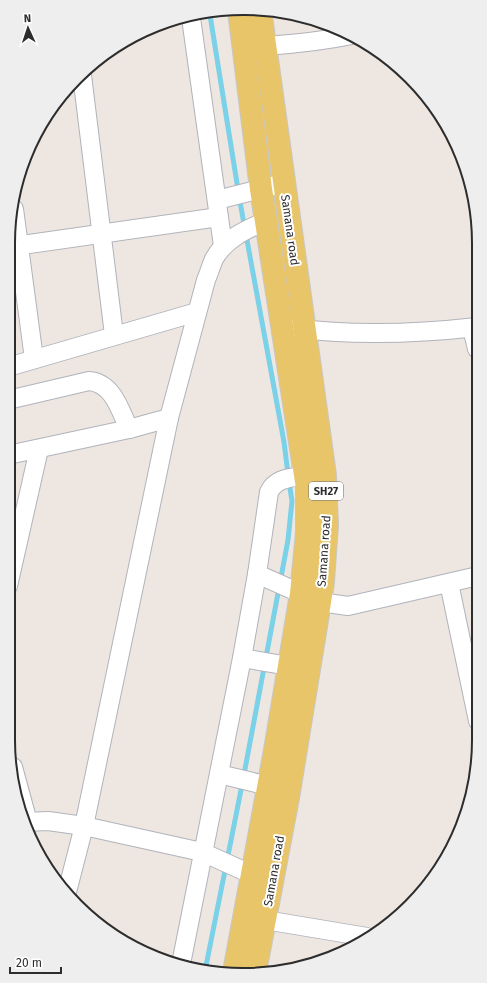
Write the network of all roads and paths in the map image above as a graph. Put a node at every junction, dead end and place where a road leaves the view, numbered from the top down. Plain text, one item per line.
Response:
1 (239, 15) edge
2 (261, 15) edge
3 (192, 21) edge
4 (338, 36) edge
5 (265, 46) junction
6 (83, 81) edge
7 (284, 183) junction
8 (239, 194) junction
9 (219, 217) junction
10 (242, 233) junction
11 (101, 234) junction
12 (15, 246) edge
13 (15, 252) edge
14 (197, 312) junction
15 (281, 327) junction
16 (472, 327) edge
17 (304, 330) junction
18 (114, 335) junction
19 (34, 359) junction
20 (15, 365) edge
21 (15, 398) edge
22 (169, 418) junction
23 (129, 429) junction
24 (39, 449) junction
25 (15, 454) edge
26 (289, 478) junction
27 (15, 555) edge
28 (472, 577) edge
29 (268, 579) junction
30 (449, 583) junction
31 (310, 598) junction
32 (472, 661) edge
33 (265, 662) junction
34 (232, 777) junction
35 (269, 786) junction
36 (30, 822) edge
37 (84, 826) junction
38 (209, 855) junction
39 (243, 870) junction
40 (69, 886) edge
41 (265, 920) junction
42 (360, 936) edge
43 (181, 959) edge
44 (234, 968) edge
45 (256, 968) edge

1 - 8 main road, Samana road / SH27
2 - 5 main road, Samana road / SH27
3 - 8 street
4 - 5 street
5 - 7 main road, Samana road / SH27
6 - 11 street
7 - 8 street
7 - 17 main road, Samana road / SH27
8 - 9 street
8 - 10 main road, Samana road / SH27
9 - 10 street
9 - 11 street
10 - 14 street
10 - 15 main road, Samana road / SH27
11 - 12 street
11 - 18 street
13 - 19 street
14 - 18 street
14 - 22 street
15 - 17 street
15 - 26 main road, Samana road / SH27
16 - 17 street
17 - 31 main road, Samana road / SH27
18 - 19 street
19 - 20 street
21 - 23 street
22 - 23 street
22 - 37 street
23 - 24 street
24 - 25 street
24 - 27 street
26 - 29 street
26 - 31 main road, Samana road / SH27
28 - 30 street
29 - 31 street
29 - 33 street
30 - 31 street
30 - 32 street
31 - 33 main road, Samana road / SH27
31 - 41 main road, Samana road / SH27
33 - 34 street
33 - 35 main road, Samana road / SH27
34 - 35 street
34 - 38 street
35 - 39 main road, Samana road / SH27
36 - 37 street
37 - 38 street
37 - 40 street
38 - 39 street
38 - 43 street
39 - 44 main road, Samana road / SH27
41 - 42 street
41 - 45 main road, Samana road / SH27

